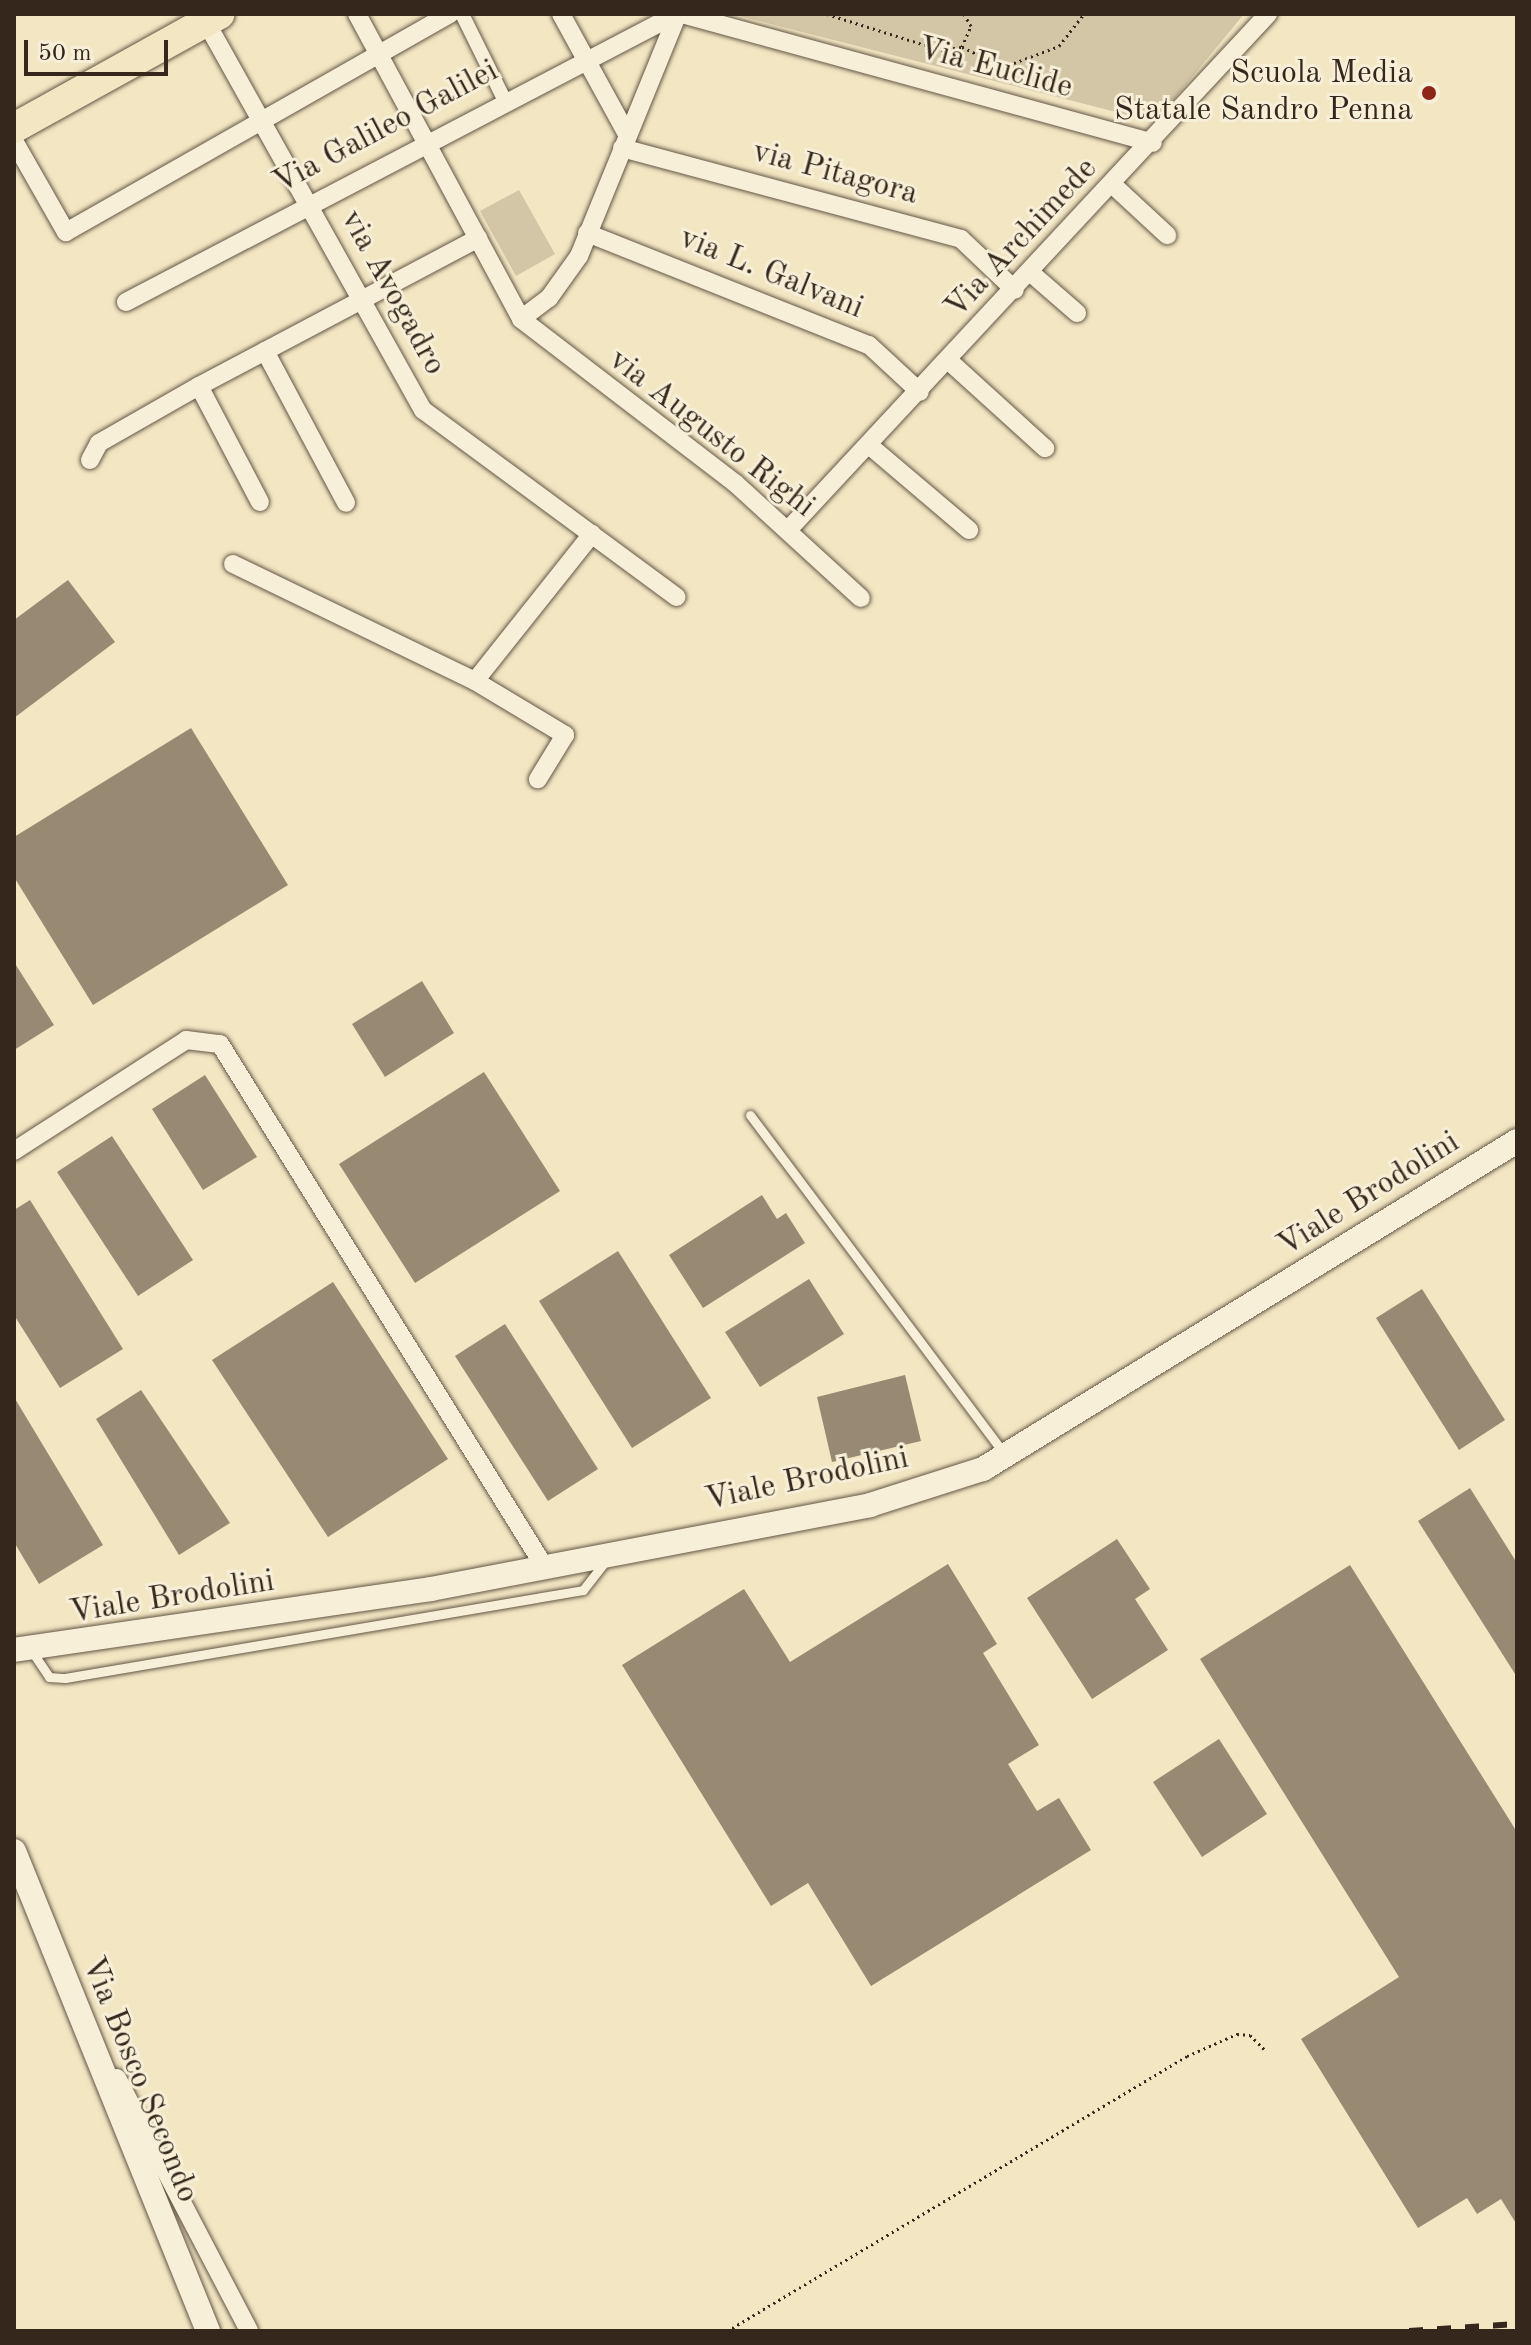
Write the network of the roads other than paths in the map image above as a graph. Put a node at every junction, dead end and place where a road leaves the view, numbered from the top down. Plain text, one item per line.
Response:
1 (357, 14) edge
2 (450, 14) edge
3 (462, 14) edge
4 (561, 14) edge
5 (679, 14) edge
6 (1268, 14) edge
7 (704, 17) edge
8 (213, 18) edge
9 (379, 53) junction
10 (584, 57) junction
11 (504, 99) junction
12 (261, 118) junction
13 (14, 128) edge
14 (425, 140) junction
15 (624, 140) junction
16 (14, 141) edge
17 (1153, 143) junction
18 (1113, 185) junction
19 (307, 203) junction
20 (587, 233) junction
21 (1167, 235) dead end
22 (478, 238) junction
23 (1031, 273) junction
24 (1015, 290) junction
25 (362, 299) junction
26 (126, 302) dead end
27 (1077, 313) dead end
28 (521, 319) junction
29 (265, 351) junction
30 (949, 361) junction
31 (199, 386) junction
32 (920, 392) junction
33 (870, 446) junction
34 (1045, 448) dead end
35 (90, 460) dead end
36 (260, 502) dead end
37 (346, 503) dead end
38 (788, 530) junction
39 (969, 530) dead end
40 (592, 534) junction
41 (233, 564) dead end
42 (677, 597) dead end
43 (861, 598) dead end
44 (475, 681) junction
45 (538, 779) dead end
46 (750, 1115) dead end
47 (1517, 1141) edge
48 (14, 1151) edge
49 (1007, 1458) junction
50 (613, 1552) junction
51 (544, 1566) junction
52 (21, 1654) edge
53 (14, 1851) edge
54 (89, 2046) junction
55 (208, 2331) edge
56 (249, 2331) edge

1 - 9 street
2 - 9 street
3 - 11 street
4 - 10 street
5 - 7 street, Via Euclide
5 - 10 street, Via Galileo Galilei
5 - 15 street
6 - 17 street, Via Archimede
7 - 17 street, Via Euclide
8 - 12 street, via Avogadro
8 - 13 main road
9 - 12 street
9 - 14 street
10 - 11 street, Via Galileo Galilei
10 - 15 street
11 - 14 street, Via Galileo Galilei
12 - 16 street
12 - 19 street, via Avogadro
14 - 19 street, Via Galileo Galilei
14 - 22 street
15 - 20 street
15 - 24 street, via Pitagora
17 - 18 street, Via Archimede
18 - 21 street
18 - 23 street, Via Archimede
19 - 25 street, via Avogadro
19 - 26 street, Via Galileo Galilei
20 - 28 street
20 - 32 street, via L. Galvani
22 - 25 street
22 - 28 street
23 - 24 street, Via Archimede
23 - 27 street
24 - 30 street, Via Archimede
25 - 29 street
25 - 40 street, via Avogadro
28 - 38 street, via Augusto Righi
29 - 31 street
29 - 37 street
30 - 32 street, Via Archimede
30 - 34 street, Via Archimede
31 - 35 street
31 - 36 street
32 - 33 street, Via Archimede
33 - 38 street, Via Archimede
33 - 39 street
38 - 43 street, via Augusto Righi
40 - 42 street, via Avogadro
40 - 44 street
41 - 44 street
44 - 45 street
46 - 49 lane
47 - 49 street, Viale Brodolini
48 - 51 street
49 - 50 street, Viale Brodolini
50 - 51 street, Viale Brodolini
50 - 52 lane
51 - 52 street, Viale Brodolini
53 - 54 street, Via Bosco Secondo
54 - 55 street, Via Bosco Secondo
54 - 56 street

